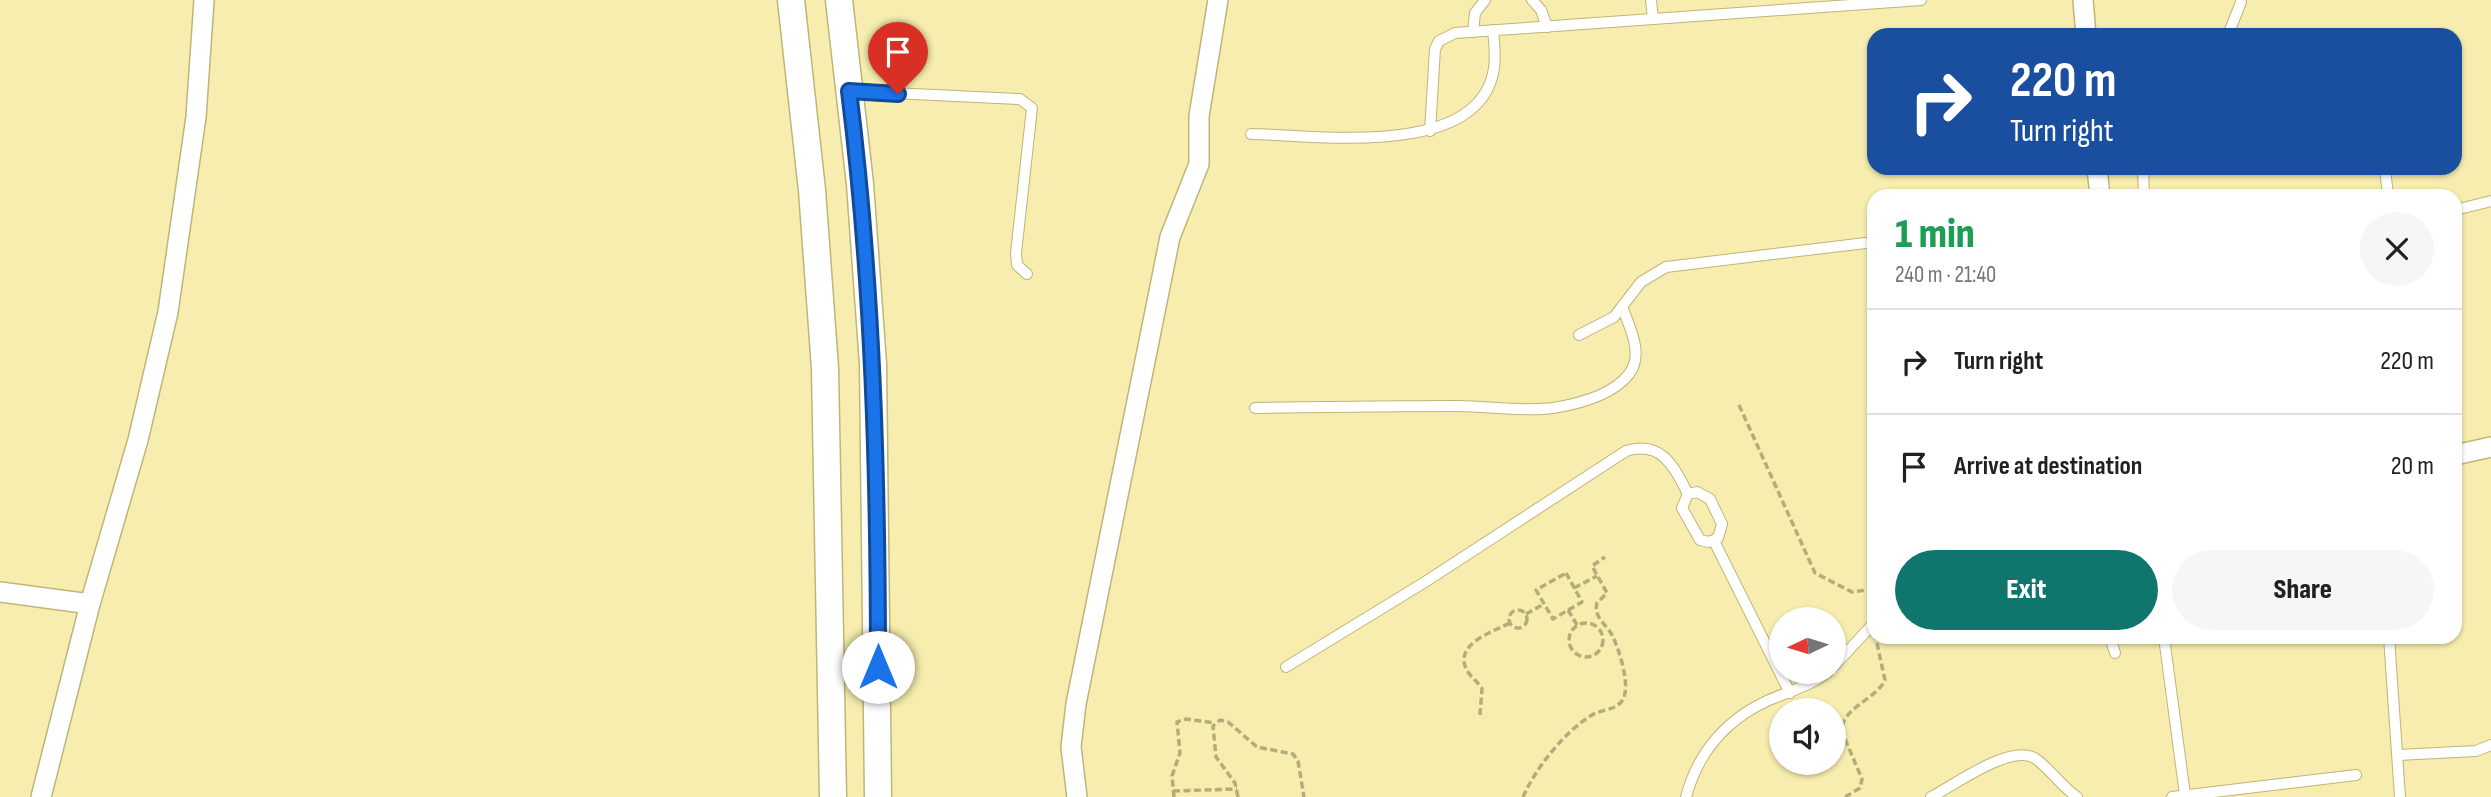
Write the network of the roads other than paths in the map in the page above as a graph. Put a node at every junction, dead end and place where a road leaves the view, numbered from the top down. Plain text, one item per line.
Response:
1 (204, 0) edge
2 (791, 0) edge
3 (839, 0) edge
4 (1217, 0) edge
5 (1485, 0) edge
6 (1532, 0) edge
7 (1651, 0) edge
8 (1921, 0) edge
9 (2083, 0) edge
10 (2241, 2) dead end
11 (1653, 19) junction
12 (1547, 26) junction
13 (2085, 28) edge
14 (2231, 28) edge
15 (1493, 30) junction
16 (1473, 32) junction
17 (849, 91) junction
18 (1430, 131) junction
19 (1251, 134) dead end
20 (2491, 201) edge
21 (2462, 208) edge
22 (1867, 243) edge
23 (1027, 274) dead end
24 (1623, 309) junction
25 (1579, 335) dead end
26 (1255, 408) dead end
27 (2491, 447) edge
28 (2462, 453) edge
29 (1688, 494) junction
30 (1714, 541) junction
31 (0, 592) edge
32 (90, 604) junction
33 (1867, 631) edge
34 (2112, 644) edge
35 (2165, 644) edge
36 (2390, 644) edge
37 (1846, 653) edge
38 (2115, 653) dead end
39 (1286, 667) dead end
40 (1806, 684) edge
41 (1790, 693) junction
42 (2491, 745) edge
43 (2398, 755) junction
44 (2356, 775) dead end
45 (2185, 795) edge
46 (41, 797) edge
47 (833, 797) edge
48 (878, 797) edge
49 (1077, 797) edge
50 (1686, 797) edge
51 (1931, 797) edge
52 (2077, 797) edge
53 (2172, 797) edge
54 (2400, 797) edge

1 - 32 street
2 - 47 street
3 - 17 street
4 - 49 street
5 - 16 lane
6 - 12 lane
7 - 11 lane
8 - 11 lane
9 - 13 street
10 - 14 lane
11 - 12 lane
12 - 15 lane
15 - 16 lane
15 - 18 lane
16 - 18 lane
17 - 23 lane
17 - 48 street
18 - 19 lane
20 - 21 lane
22 - 24 lane
24 - 25 lane
24 - 26 lane
27 - 28 street
29 - 30 lane
29 - 30 lane
29 - 39 lane
30 - 41 lane
31 - 32 street
32 - 46 street
33 - 37 lane
34 - 38 lane
35 - 45 lane
36 - 43 lane
40 - 41 lane
41 - 50 lane
42 - 43 lane
43 - 54 lane
44 - 45 lane
45 - 53 lane
51 - 52 lane

